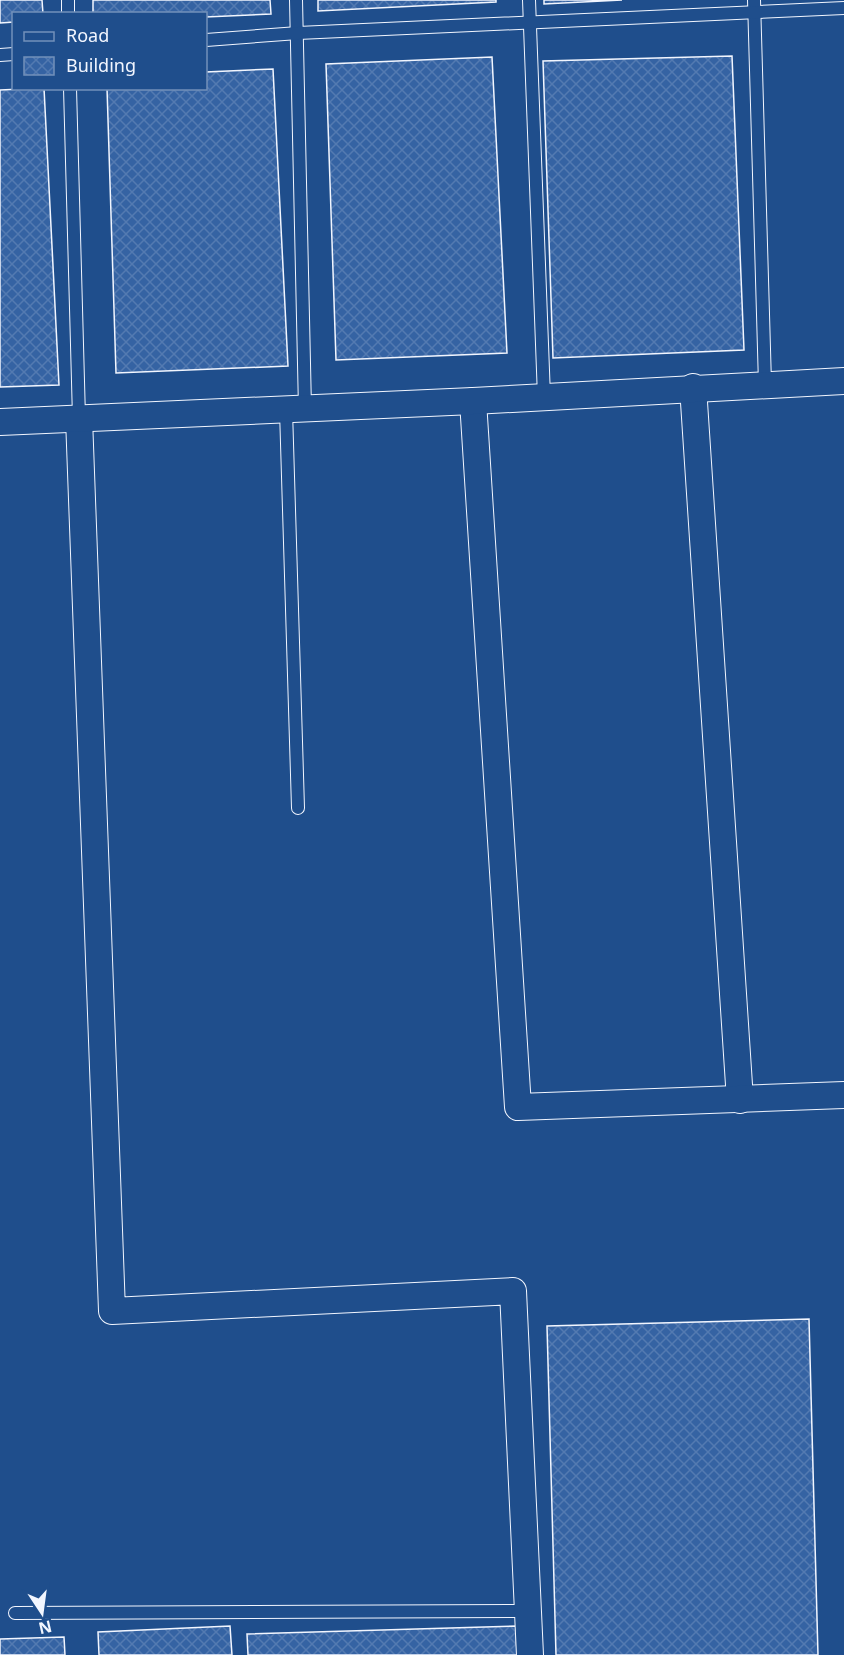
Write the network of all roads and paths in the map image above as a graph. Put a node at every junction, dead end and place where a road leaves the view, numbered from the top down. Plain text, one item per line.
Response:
1 (296, 0) edge
2 (530, 0) edge
3 (754, 0) edge
4 (844, 8) edge
5 (754, 14) junction
6 (531, 24) junction
7 (297, 33) junction
8 (207, 40) edge
9 (70, 90) edge
10 (844, 381) edge
11 (765, 384) junction
12 (693, 387) junction
13 (544, 397) junction
14 (473, 401) junction
15 (295, 410) junction
16 (79, 418) junction
17 (0, 422) edge
18 (298, 808) dead end
19 (844, 1095) edge
20 (740, 1100) junction
21 (528, 1611) junction
22 (15, 1613) dead end
23 (530, 1655) edge

1 - 7 lane
2 - 6 lane
3 - 5 lane
4 - 5 lane
5 - 6 lane
5 - 11 lane
6 - 7 lane
6 - 13 lane
7 - 8 lane
7 - 15 lane
9 - 16 lane
10 - 11 street
11 - 12 street
12 - 13 street
12 - 20 street
13 - 14 street
14 - 15 street
14 - 20 street
15 - 16 street
15 - 18 lane
16 - 17 street
16 - 21 street
19 - 20 street
21 - 22 lane
21 - 23 street

